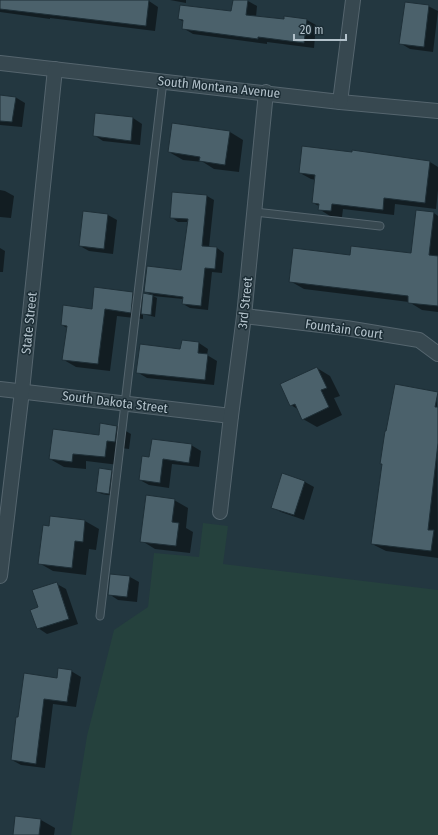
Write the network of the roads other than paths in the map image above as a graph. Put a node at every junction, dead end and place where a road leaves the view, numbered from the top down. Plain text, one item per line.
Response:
1 (353, 0) edge
2 (0, 62) edge
3 (55, 69) junction
4 (163, 81) junction
5 (266, 92) junction
6 (340, 102) junction
7 (438, 111) edge
8 (255, 212) junction
9 (380, 226) dead end
10 (244, 316) junction
11 (438, 354) edge
12 (0, 389) edge
13 (22, 391) junction
14 (125, 403) junction
15 (230, 416) junction
16 (220, 512) dead end
17 (0, 576) edge
18 (100, 616) dead end

1 - 6 street
2 - 3 street, South Montana Avenue
3 - 4 street, South Montana Avenue
3 - 13 street, State Street
4 - 5 street, South Montana Avenue
4 - 14 lane
5 - 6 street, South Montana Avenue
5 - 8 street, 3rd Street
6 - 7 street, South Montana Avenue
8 - 9 lane
8 - 10 street, 3rd Street
10 - 11 street, Fountain Court
10 - 15 street, 3rd Street
12 - 13 street, South Dakota Street
13 - 14 street, South Dakota Street
13 - 17 street, State Street
14 - 15 street, South Dakota Street
14 - 18 lane
15 - 16 street, 3rd Street

